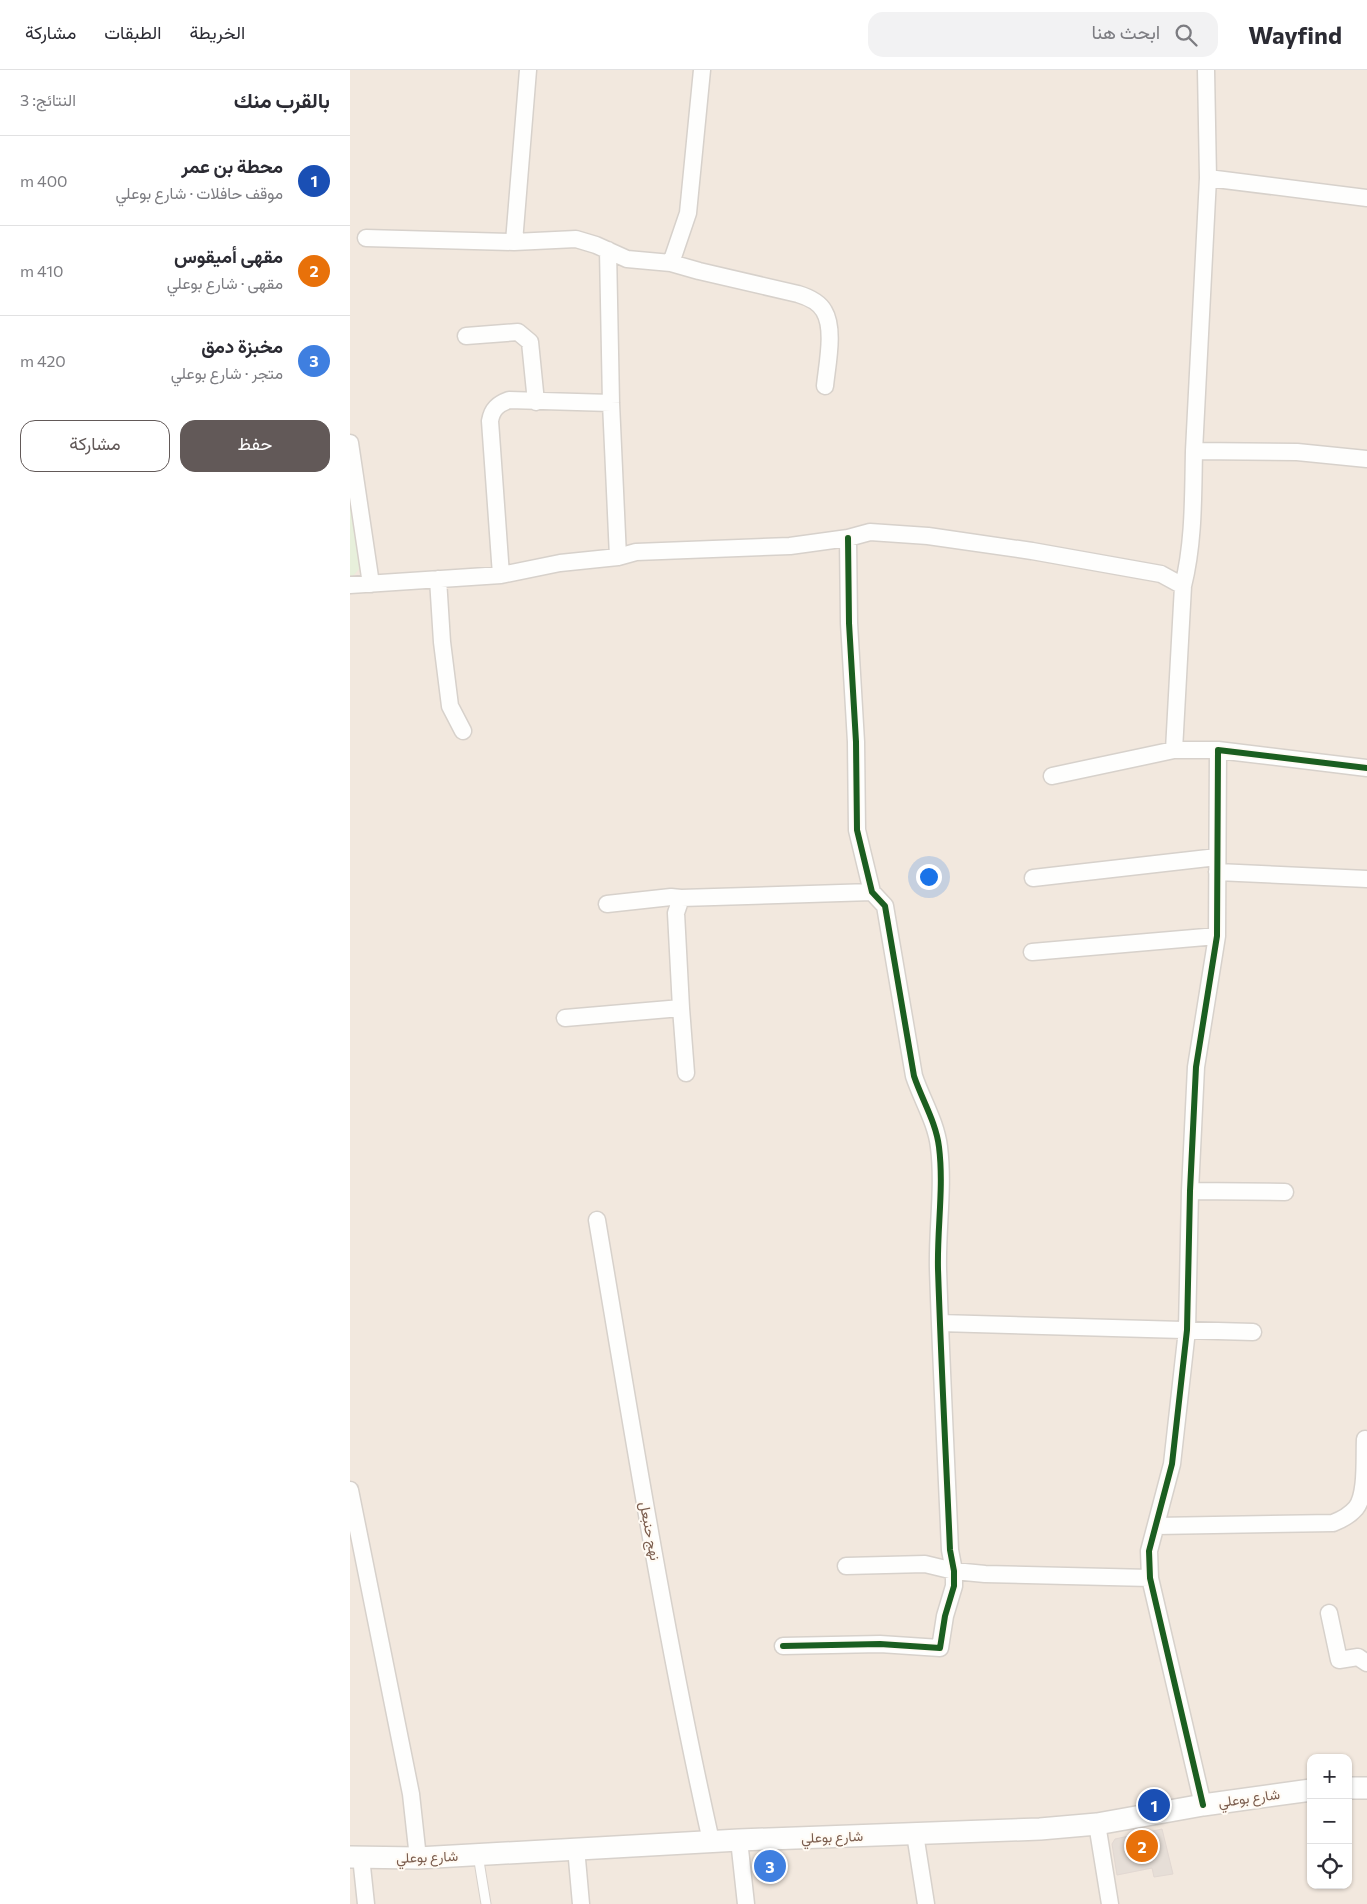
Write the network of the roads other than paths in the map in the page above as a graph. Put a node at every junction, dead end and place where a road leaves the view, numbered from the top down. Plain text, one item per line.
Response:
1 (528, 70) edge
2 (702, 70) edge
3 (1206, 70) edge
4 (1208, 178) junction
5 (1367, 198) edge
6 (366, 238) dead end
7 (514, 242) junction
8 (608, 250) junction
9 (627, 259) junction
10 (671, 263) junction
11 (608, 285) junction
12 (466, 336) dead end
13 (825, 386) dead end
14 (536, 402) junction
15 (611, 403) junction
16 (350, 443) edge
17 (1194, 451) junction
18 (1367, 459) edge
19 (848, 538) junction
20 (618, 557) junction
21 (501, 575) junction
22 (438, 579) junction
23 (371, 584) junction
24 (350, 585) edge
25 (1183, 586) junction
26 (463, 731) dead end
27 (1174, 750) junction
28 (1218, 750) junction
29 (1367, 768) edge
30 (1052, 776) dead end
31 (1217, 865) junction
32 (1033, 878) dead end
33 (1367, 879) edge
34 (872, 892) junction
35 (681, 898) junction
36 (606, 904) dead end
37 (1217, 936) junction
38 (1032, 952) dead end
39 (681, 1008) junction
40 (565, 1018) dead end
41 (686, 1073) dead end
42 (1190, 1191) junction
43 (1285, 1192) dead end
44 (597, 1220) dead end
45 (940, 1323) junction
46 (1187, 1330) junction
47 (1253, 1332) dead end
48 (1365, 1439) dead end
49 (350, 1490) edge
50 (1156, 1526) junction
51 (846, 1566) dead end
52 (954, 1572) junction
53 (1150, 1578) junction
54 (1330, 1613) dead end
55 (783, 1646) dead end
56 (1367, 1664) edge
57 (1352, 1788) edge
58 (1367, 1788) edge
59 (1307, 1791) edge
60 (1203, 1805) junction
61 (1097, 1824) junction
62 (915, 1834) junction
63 (738, 1840) junction
64 (711, 1841) junction
65 (576, 1848) junction
66 (478, 1855) junction
67 (356, 1857) edge
68 (418, 1858) junction
69 (366, 1904) edge
70 (486, 1904) edge
71 (581, 1904) edge
72 (746, 1904) edge
73 (926, 1904) edge
74 (1110, 1904) edge

1 - 7 street
2 - 10 street
3 - 4 street
4 - 5 street
4 - 17 street
6 - 7 street
7 - 8 street
8 - 9 street
8 - 11 street
9 - 10 street
9 - 11 street
10 - 13 street
11 - 15 street
12 - 14 street
14 - 15 street
14 - 21 street
15 - 20 street
16 - 23 street
17 - 18 street
17 - 25 street
19 - 20 street
19 - 25 street
19 - 34 street
20 - 21 street
21 - 22 street
22 - 23 street
22 - 26 street
23 - 24 street
25 - 27 street
27 - 28 street
27 - 30 street
28 - 29 street
28 - 31 street
31 - 32 street
31 - 33 street
31 - 37 street
34 - 35 street
34 - 45 street
35 - 36 street
35 - 39 street
37 - 38 street
37 - 42 street
39 - 40 street
39 - 41 street
42 - 43 street
42 - 46 street
44 - 64 street, نهج حنبعل
45 - 46 street
45 - 52 street
46 - 47 street
46 - 50 street
48 - 50 street
49 - 68 street
50 - 53 street
51 - 52 street
52 - 53 street
52 - 55 street
53 - 60 street
54 - 56 street
57 - 58 street
59 - 60 street, شارع بوعلي
60 - 61 street, شارع بوعلي
61 - 62 street, شارع بوعلي
61 - 74 street
62 - 63 street, شارع بوعلي
62 - 73 street
63 - 64 street, شارع بوعلي
63 - 72 street
64 - 65 street, شارع بوعلي
65 - 66 street, شارع بوعلي
65 - 71 street
66 - 68 street, شارع بوعلي
66 - 70 lane
67 - 68 street, شارع بوعلي
67 - 69 street

